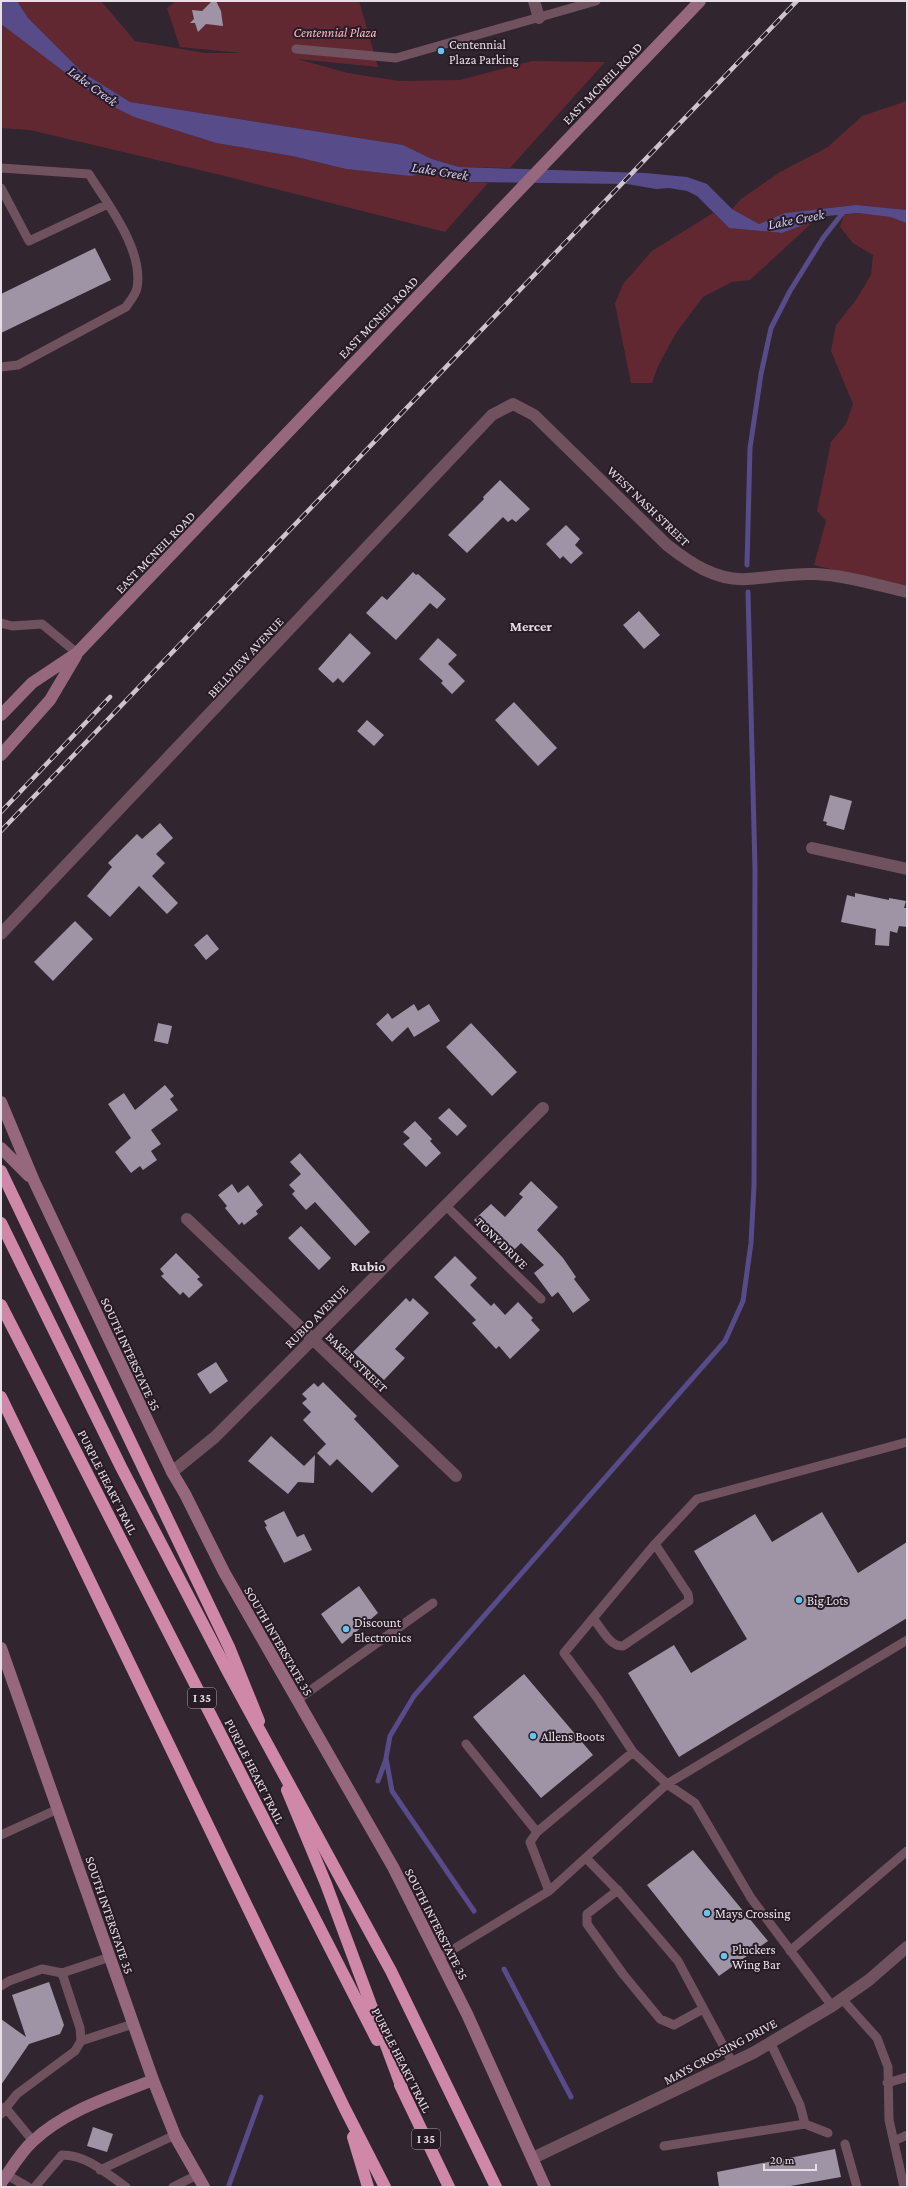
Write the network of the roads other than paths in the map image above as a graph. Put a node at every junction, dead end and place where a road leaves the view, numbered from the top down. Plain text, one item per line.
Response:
1 (534, 1) edge
2 (596, 1) edge
3 (700, 1) edge
4 (539, 18) junction
5 (296, 49) dead end
6 (1, 168) edge
7 (1, 188) edge
8 (108, 204) junction
9 (1, 367) edge
10 (513, 404) joint
11 (907, 592) edge
12 (1, 623) edge
13 (77, 653) junction
14 (1, 715) edge
15 (1, 755) edge
16 (812, 848) dead end
17 (907, 869) edge
18 (1, 934) edge
19 (1, 1102) edge
20 (543, 1108) dead end
21 (1, 1148) edge
22 (1, 1171) edge
23 (34, 1181) junction
24 (446, 1206) junction
25 (187, 1219) dead end
26 (1, 1223) edge
27 (541, 1299) dead end
28 (1, 1305) edge
29 (313, 1339) junction
30 (1, 1397) edge
31 (907, 1442) edge
32 (172, 1472) junction
33 (456, 1476) dead end
34 (655, 1544) junction
35 (433, 1603) dead end
36 (593, 1618) junction
37 (907, 1640) edge
38 (1, 1648) edge
39 (297, 1700) junction
40 (466, 1744) dead end
41 (632, 1752) junction
42 (668, 1784) junction
43 (58, 1809) junction
44 (537, 1832) junction
45 (1, 1835) edge
46 (907, 1851) edge
47 (586, 1858) junction
48 (618, 1890) junction
49 (549, 1891) junction
50 (907, 1947) edge
51 (790, 1950) junction
52 (110, 1957) junction
53 (439, 1958) junction
54 (62, 1973) junction
55 (1, 1986) edge
56 (837, 2003) junction
57 (703, 2009) junction
58 (133, 2024) junction
59 (81, 2042) junction
60 (770, 2042) junction
61 (732, 2062) junction
62 (907, 2077) edge
63 (153, 2080) junction
64 (887, 2083) junction
65 (403, 2091) junction
66 (345, 2109) junction
67 (3, 2110) edge
68 (805, 2124) junction
69 (828, 2133) dead end
70 (175, 2135) junction
71 (907, 2135) edge
72 (33, 2141) junction
73 (894, 2141) junction
74 (845, 2144) dead end
75 (664, 2146) dead end
76 (533, 2158) junction
77 (100, 2170) junction
78 (197, 2175) junction
79 (4, 2179) edge
80 (28, 2187) edge
81 (35, 2187) edge
82 (126, 2187) edge
83 (173, 2187) edge
84 (204, 2187) edge
85 (368, 2187) edge
86 (385, 2187) edge
87 (449, 2187) edge
88 (496, 2187) edge
89 (545, 2187) edge
90 (857, 2187) edge
91 (904, 2187) edge

1 - 4 street
2 - 4 lane
3 - 13 main road, EAST MCNEIL ROAD
4 - 5 lane
6 - 8 lane
7 - 8 lane
8 - 9 lane
10 - 11 street, WEST NASH STREET
10 - 18 street, BELLVIEW AVENUE
12 - 13 lane
13 - 14 main road, EAST MCNEIL ROAD
13 - 15 main road, EAST MCNEIL ROAD
16 - 17 street
19 - 23 main road, SOUTH INTERSTATE 35
20 - 24 street, RUBIO AVENUE
21 - 23 main road
22 - 65 highway
23 - 32 main road, SOUTH INTERSTATE 35
24 - 27 lane, TONY DRIVE
24 - 29 street, RUBIO AVENUE
25 - 29 street, BAKER STREET
26 - 88 highway, bridge
28 - 65 highway, PURPLE HEART TRAIL / I 35
29 - 32 street, RUBIO AVENUE
29 - 33 street, BAKER STREET
30 - 66 highway
31 - 34 lane
32 - 39 main road, SOUTH INTERSTATE 35
34 - 36 lane
34 - 36 lane
35 - 39 lane
36 - 41 lane
37 - 42 lane
38 - 43 main road, SOUTH INTERSTATE 35
39 - 53 main road, SOUTH INTERSTATE 35
40 - 44 lane
41 - 42 lane
41 - 44 lane
42 - 47 lane
42 - 51 lane
43 - 45 lane
43 - 52 main road, SOUTH INTERSTATE 35
44 - 49 lane
46 - 51 lane
47 - 48 lane
47 - 49 lane
48 - 57 lane
48 - 57 lane
49 - 53 lane
50 - 56 street, MAYS CROSSING DRIVE
51 - 56 lane
52 - 54 lane
52 - 58 main road, SOUTH INTERSTATE 35
53 - 76 main road, SOUTH INTERSTATE 35
54 - 55 lane
54 - 59 lane
56 - 60 street, MAYS CROSSING DRIVE
56 - 64 lane
57 - 61 lane
58 - 59 lane
58 - 63 main road, SOUTH INTERSTATE 35
59 - 67 lane
60 - 61 street, MAYS CROSSING DRIVE
60 - 68 lane
61 - 76 street, MAYS CROSSING DRIVE
62 - 64 lane
63 - 70 main road, SOUTH INTERSTATE 35
63 - 72 main road
64 - 73 lane
65 - 87 highway, PURPLE HEART TRAIL / I 35
66 - 85 highway
66 - 86 highway
67 - 72 lane
68 - 69 lane
68 - 75 lane
70 - 77 lane
70 - 78 main road, SOUTH INTERSTATE 35
71 - 73 lane
72 - 79 main road
73 - 91 lane
74 - 90 lane
76 - 89 main road, SOUTH INTERSTATE 35
77 - 81 lane
77 - 82 lane
78 - 83 lane
78 - 84 main road, SOUTH INTERSTATE 35
79 - 80 lane

